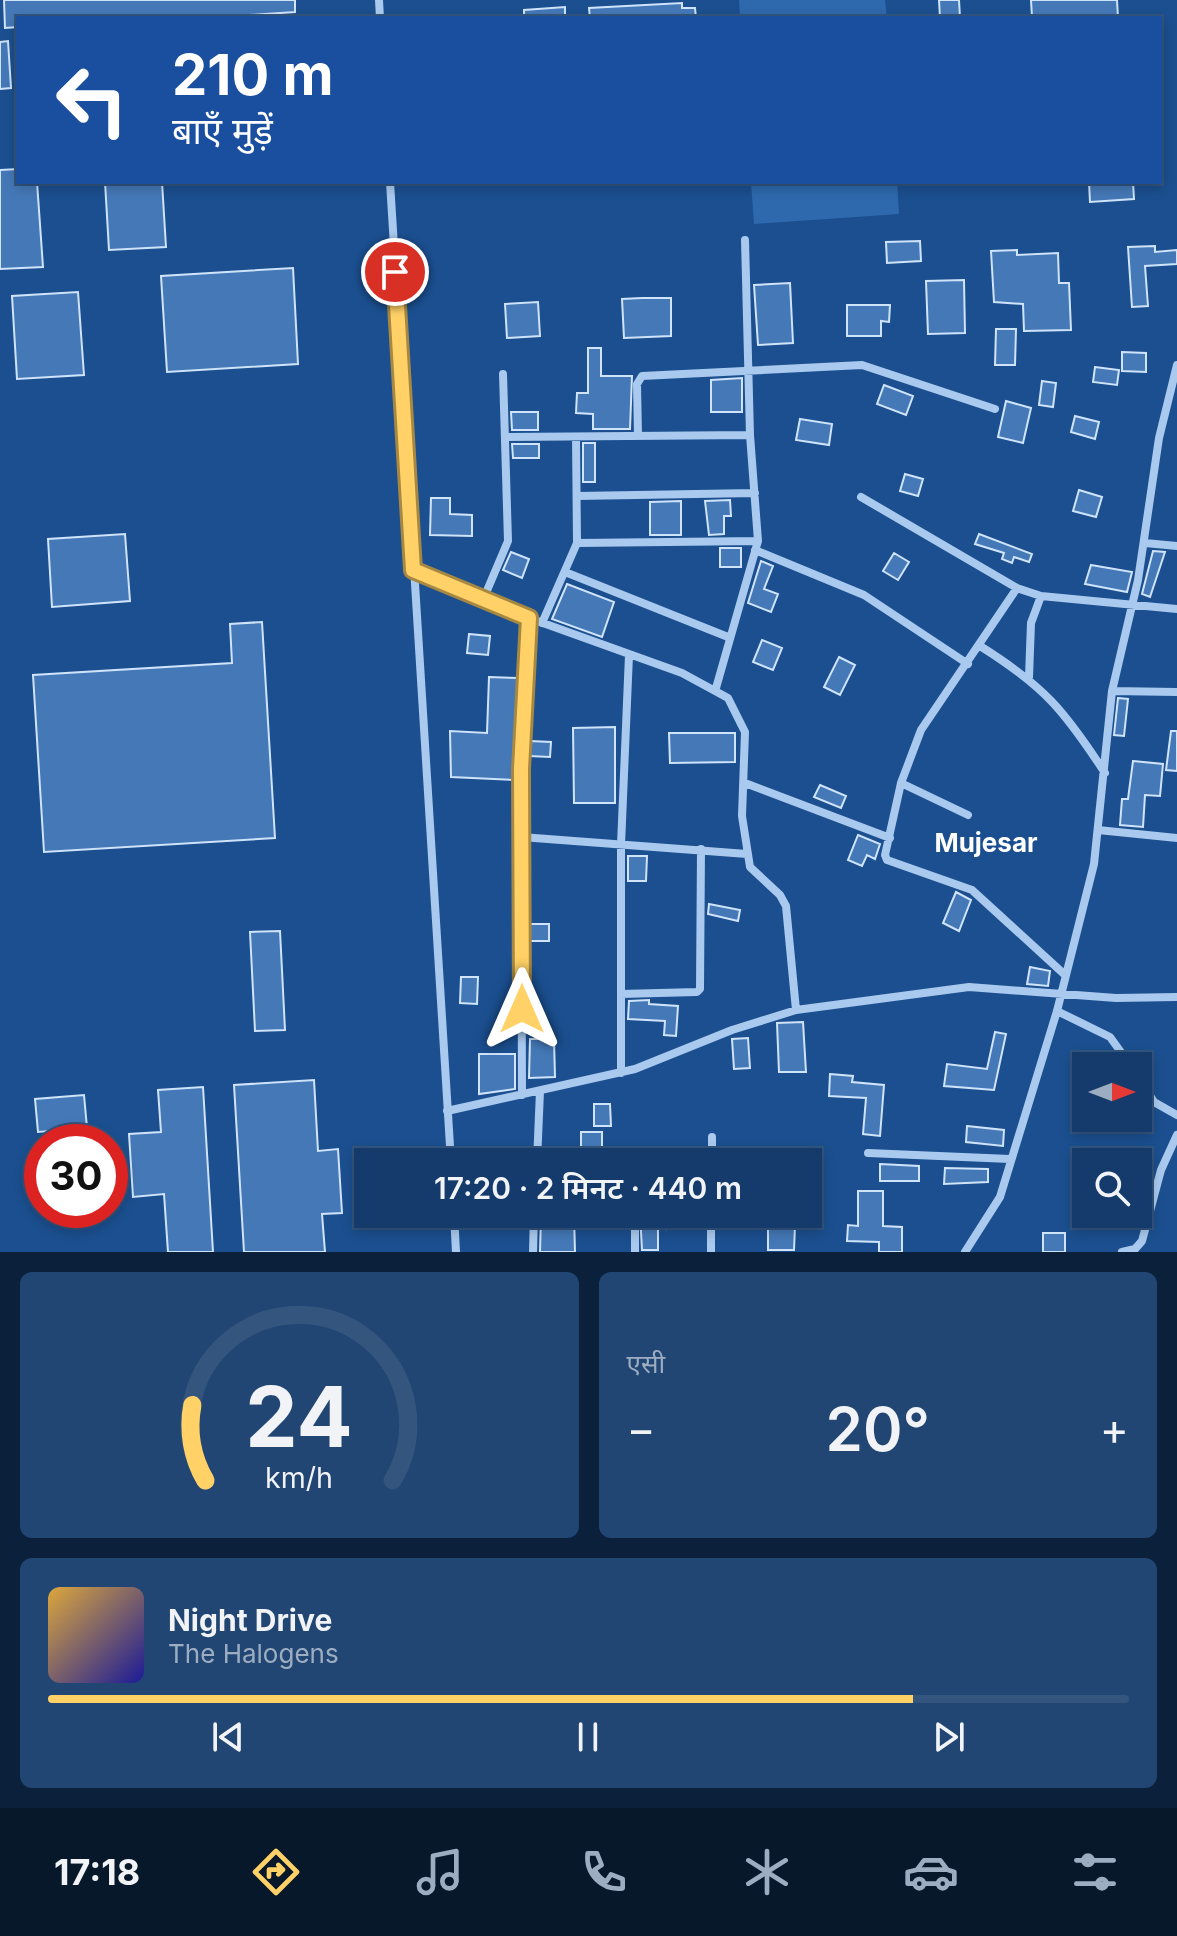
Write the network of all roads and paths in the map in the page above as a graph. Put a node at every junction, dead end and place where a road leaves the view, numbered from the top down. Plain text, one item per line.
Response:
1 (390, 184) edge
2 (745, 240) dead end
3 (1177, 365) edge
4 (749, 372) junction
5 (503, 374) dead end
6 (995, 409) dead end
7 (750, 435) junction
8 (638, 436) junction
9 (505, 437) junction
10 (576, 437) junction
11 (755, 493) junction
12 (577, 496) junction
13 (861, 497) dead end
14 (577, 543) junction
15 (1145, 543) junction
16 (757, 546) junction
17 (1177, 546) edge
18 (413, 570) junction
19 (565, 572) junction
20 (1017, 588) junction
21 (1041, 596) junction
22 (483, 600) junction
23 (1131, 607) junction
24 (1177, 609) edge
25 (529, 618) junction
26 (542, 623) junction
27 (728, 637) junction
28 (980, 646) junction
29 (629, 655) junction
30 (968, 664) junction
31 (1029, 677) junction
32 (716, 688) junction
33 (1112, 691) junction
34 (1177, 692) edge
35 (1106, 773) junction
36 (745, 783) junction
37 (901, 783) junction
38 (968, 815) dead end
39 (1098, 830) junction
40 (521, 837) junction
41 (890, 838) junction
42 (1177, 838) edge
43 (621, 845) junction
44 (701, 849) junction
45 (747, 854) junction
46 (1064, 974) junction
47 (621, 994) junction
48 (1058, 994) junction
49 (1177, 997) edge
50 (796, 1010) junction
51 (1057, 1011) junction
52 (1121, 1052) edge
53 (621, 1073) junction
54 (540, 1091) junction
55 (522, 1095) junction
56 (1152, 1099) edge
57 (447, 1111) junction
58 (1177, 1115) edge
59 (1177, 1135) edge
60 (712, 1137) dead end
61 (450, 1148) edge
62 (538, 1148) edge
63 (712, 1148) edge
64 (868, 1153) dead end
65 (1010, 1159) junction
66 (455, 1228) edge
67 (534, 1228) edge
68 (635, 1228) edge
69 (711, 1228) edge
70 (456, 1252) edge
71 (533, 1252) edge
72 (635, 1252) edge
73 (711, 1252) edge
74 (965, 1252) edge
75 (1122, 1252) edge

1 - 18 street
2 - 4 street
3 - 15 street
4 - 6 street
4 - 7 street
4 - 8 street
5 - 9 street
7 - 8 street
7 - 11 street
8 - 10 street
9 - 10 street
9 - 22 street
10 - 12 street
11 - 12 street
11 - 16 street
12 - 14 street
13 - 20 street
14 - 16 street
14 - 19 street
15 - 17 street
15 - 23 street
16 - 27 street
16 - 30 street
18 - 22 street
18 - 57 street
19 - 26 street
19 - 27 street
20 - 21 street
20 - 28 street
21 - 23 street
21 - 31 street
22 - 25 street
23 - 24 street
23 - 33 street
25 - 26 street
25 - 40 street
26 - 29 street
27 - 32 street
28 - 30 street
28 - 31 street
29 - 32 street
29 - 43 street
30 - 37 street
31 - 35 street
32 - 36 street
33 - 34 street
33 - 35 street
35 - 39 street
36 - 41 street
36 - 45 street
37 - 38 street
37 - 41 street
39 - 42 street
39 - 46 street
40 - 43 street
40 - 55 street
41 - 46 street
43 - 44 street
43 - 47 street
44 - 45 street
44 - 47 street
45 - 50 street
46 - 48 street
47 - 53 street
48 - 49 street
48 - 50 street
48 - 51 street
50 - 53 street
51 - 52 street
51 - 65 street
53 - 54 street
54 - 55 street
54 - 62 street
55 - 57 street
56 - 58 street
57 - 61 street
59 - 75 street
60 - 63 street
64 - 65 street
65 - 74 street
66 - 70 street
67 - 71 street
68 - 72 street
69 - 73 street

